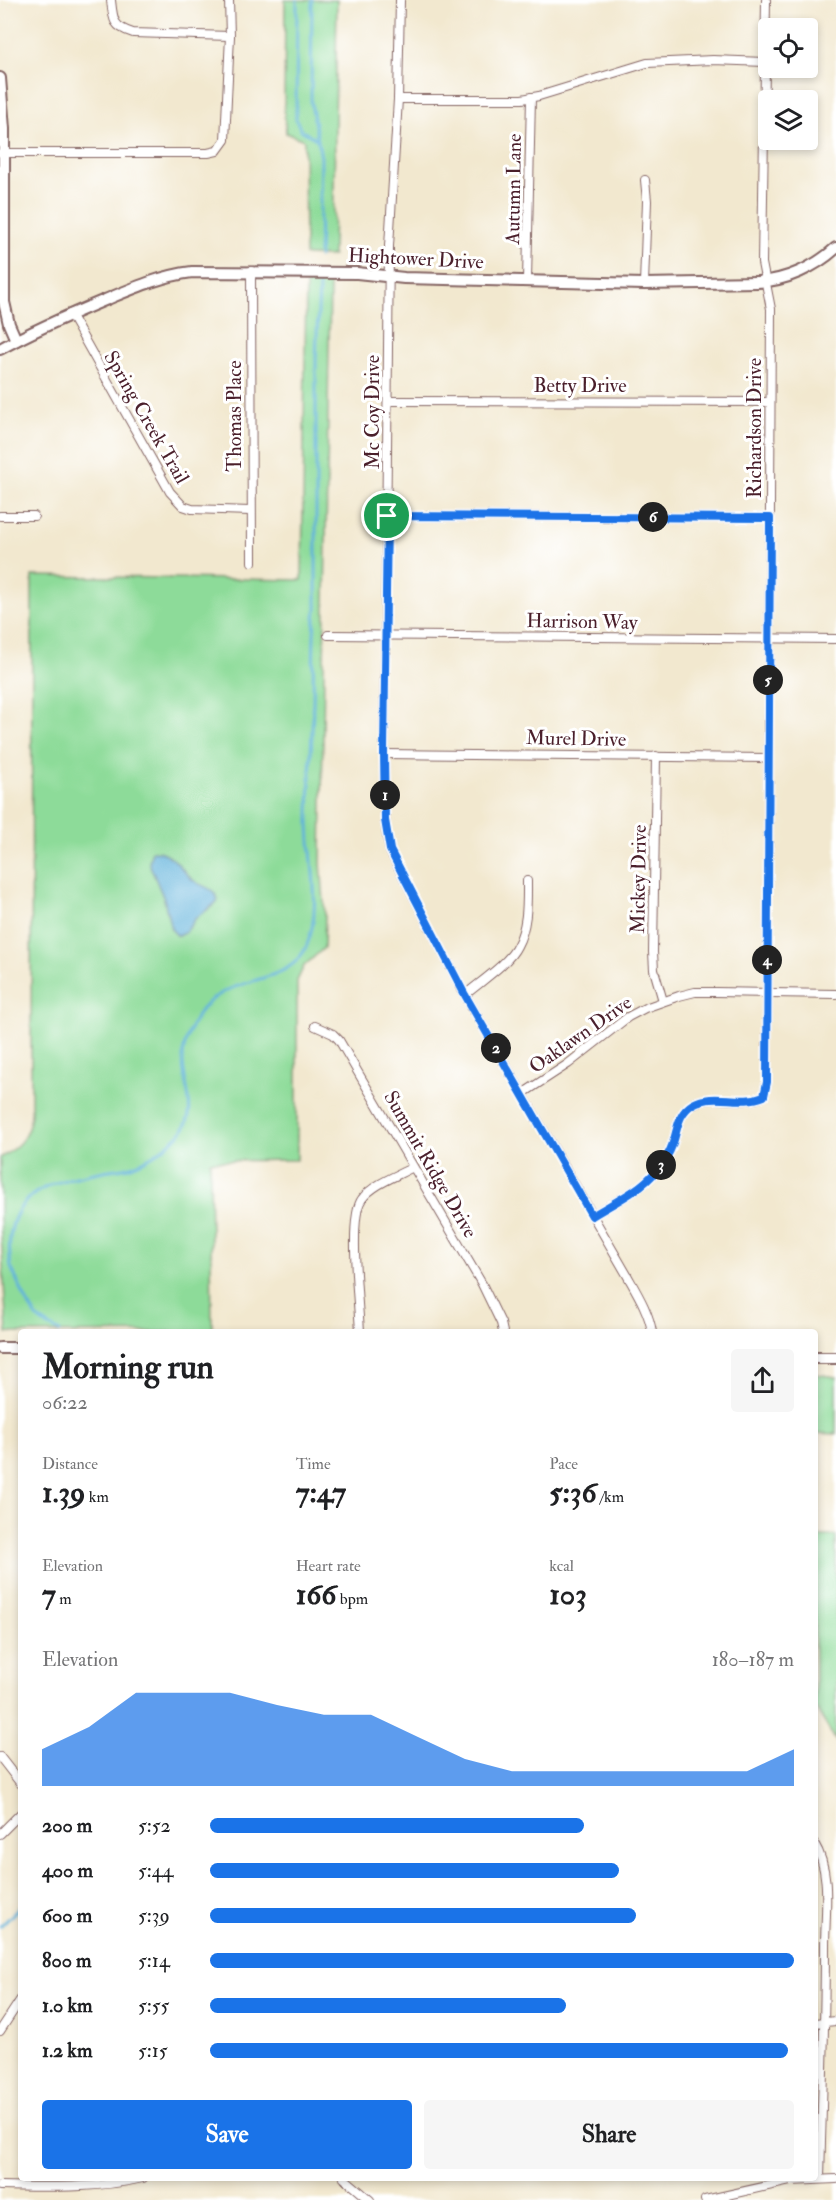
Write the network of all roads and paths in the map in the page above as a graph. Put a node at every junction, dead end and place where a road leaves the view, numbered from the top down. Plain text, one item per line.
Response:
1 (111, 0) edge
2 (230, 0) edge
3 (400, 0) edge
4 (766, 0) edge
5 (766, 18) edge
6 (230, 36) junction
7 (758, 62) edge
8 (0, 78) edge
9 (765, 78) edge
10 (531, 98) junction
11 (398, 99) junction
12 (2, 153) edge
13 (645, 180) dead end
14 (836, 248) edge
15 (250, 271) junction
16 (389, 277) junction
17 (527, 281) junction
18 (766, 282) junction
19 (644, 284) junction
20 (70, 314) junction
21 (16, 340) junction
22 (0, 349) edge
23 (389, 401) junction
24 (770, 402) junction
25 (250, 511) junction
26 (0, 516) edge
27 (34, 516) dead end
28 (387, 516) junction
29 (770, 518) junction
30 (252, 562) dead end
31 (328, 635) dead end
32 (385, 635) junction
33 (768, 638) junction
34 (836, 639) edge
35 (384, 754) junction
36 (656, 756) junction
37 (768, 758) junction
38 (527, 881) dead end
39 (767, 993) junction
40 (836, 994) edge
41 (465, 995) junction
42 (663, 1001) junction
43 (315, 1026) dead end
44 (522, 1094) junction
45 (413, 1167) junction
46 (592, 1216) junction
47 (360, 1329) edge
48 (502, 1329) edge
49 (652, 1329) edge
50 (0, 1348) edge
51 (18, 1348) edge
52 (818, 1358) edge
53 (836, 1358) edge
54 (0, 1757) edge
55 (18, 1780) edge
56 (18, 1816) edge
57 (0, 1834) edge
58 (818, 1852) edge
59 (825, 1898) junction
60 (818, 1899) edge
61 (18, 2004) edge
62 (825, 2021) junction
63 (836, 2021) edge
64 (818, 2022) edge
65 (0, 2031) edge
66 (820, 2178) joint
67 (836, 2179) edge
68 (110, 2181) edge
69 (348, 2181) edge
70 (790, 2181) edge
71 (0, 2186) edge
72 (370, 2200) edge
73 (705, 2200) edge

1 - 6 street
2 - 6 street
3 - 11 street, Mc Coy Drive
4 - 5 street, Richardson Drive
6 - 12 street
7 - 10 street
8 - 12 main road
9 - 18 street, Richardson Drive
10 - 11 street
10 - 17 street, Autumn Lane
11 - 16 street, Mc Coy Drive
12 - 21 main road
13 - 19 street
14 - 18 main road, Hightower Drive
15 - 16 main road, Hightower Drive
15 - 20 main road, Hightower Drive
15 - 25 street, Thomas Place
16 - 17 main road, Hightower Drive
16 - 23 street, Mc Coy Drive
17 - 19 main road, Hightower Drive
18 - 19 main road, Hightower Drive
18 - 24 street, Richardson Drive
20 - 21 main road, Hightower Drive
20 - 25 street, Spring Creek Trail
21 - 22 main road, Hightower Drive
23 - 24 street, Betty Drive
23 - 28 street, Mc Coy Drive
24 - 29 street, Richardson Drive
25 - 30 street, Thomas Place
26 - 27 street
28 - 29 street
28 - 32 street, Mc Coy Drive
29 - 33 street, Richardson Drive
31 - 32 street, Harrison Way
32 - 33 street, Harrison Way
32 - 35 street, Mc Coy Drive
33 - 34 street, Harrison Way
33 - 37 street, Richardson Drive
35 - 36 street, Murel Drive
35 - 41 street, Mc Coy Drive
36 - 37 street, Murel Drive
36 - 42 street, Mickey Drive
37 - 39 street, Richardson Drive
38 - 41 street
39 - 40 street, Oaklawn Drive
39 - 42 street, Oaklawn Drive
39 - 46 street, Richardson Drive
41 - 44 street, Mc Coy Drive
42 - 44 street, Oaklawn Drive
43 - 45 street, Summit Ridge Drive
44 - 46 street, Mc Coy Drive
45 - 47 street
45 - 48 street, Summit Ridge Drive
46 - 49 street, Mc Coy Drive
50 - 51 main road
52 - 53 main road
54 - 55 street
56 - 57 street
58 - 59 street
59 - 60 street
59 - 62 street
61 - 65 street
62 - 63 street
62 - 64 street
62 - 66 street
66 - 67 street
68 - 71 street
69 - 72 street
70 - 73 street

